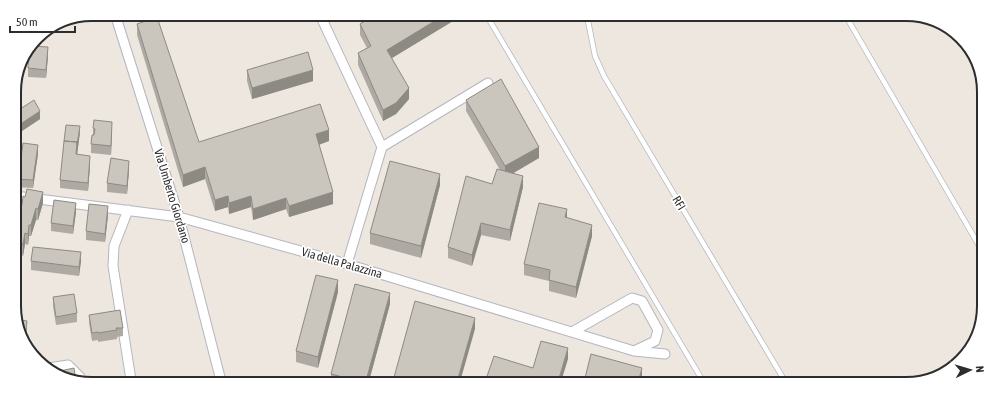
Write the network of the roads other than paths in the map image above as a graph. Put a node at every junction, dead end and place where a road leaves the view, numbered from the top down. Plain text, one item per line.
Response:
1 (117, 21) edge
2 (323, 21) edge
3 (490, 21) edge
4 (588, 21) edge
5 (849, 21) edge
6 (488, 83) dead end
7 (382, 147) junction
8 (21, 197) edge
9 (128, 210) junction
10 (180, 216) junction
11 (977, 242) edge
12 (347, 264) junction
13 (572, 332) junction
14 (634, 351) junction
15 (665, 354) dead end
16 (56, 367) edge
17 (79, 376) edge
18 (130, 377) edge
19 (220, 377) edge
20 (700, 377) edge
21 (782, 377) edge

1 - 10 street, Via Umberto Giordano
2 - 7 street
3 - 20 lane
4 - 21 lane, RFI
5 - 11 lane
6 - 7 street
7 - 12 street
8 - 9 street, Via della Palazzina
9 - 10 street, Via della Palazzina
9 - 18 street
10 - 12 street, Via della Palazzina
10 - 19 street, Via Umberto Giordano
12 - 13 street, Via della Palazzina
13 - 14 street, Via della Palazzina
13 - 14 street
14 - 15 street, Via della Palazzina
16 - 17 street

